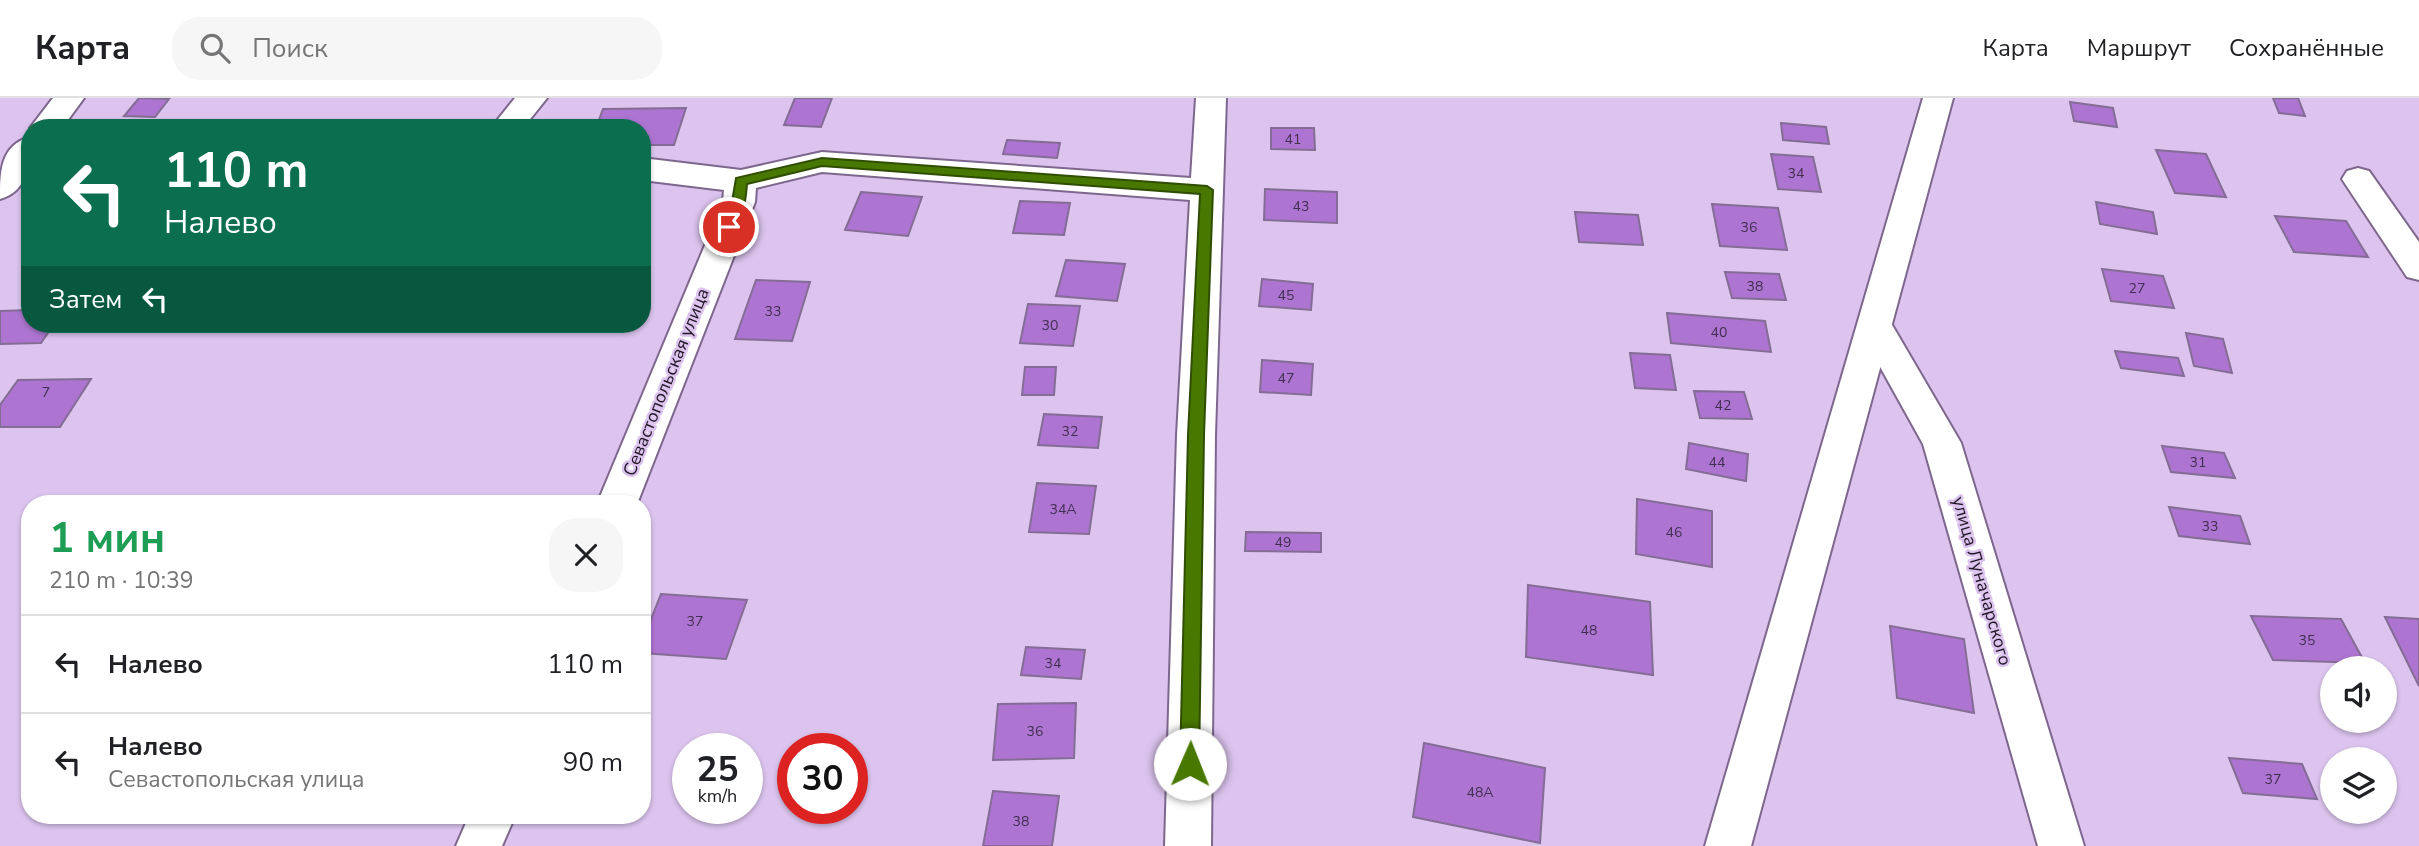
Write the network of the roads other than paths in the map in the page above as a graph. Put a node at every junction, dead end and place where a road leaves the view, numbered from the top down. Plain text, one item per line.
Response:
1 (69, 98) edge
2 (531, 98) edge
3 (1211, 98) edge
4 (1938, 98) edge
5 (52, 119) edge
6 (514, 119) edge
7 (21, 159) edge
8 (651, 170) edge
9 (2358, 179) dead end
10 (741, 181) junction
11 (0, 188) edge
12 (1207, 190) junction
13 (2419, 268) edge
14 (1876, 327) junction
15 (621, 495) edge
16 (489, 824) edge
17 (479, 846) edge
18 (1188, 846) edge
19 (1728, 846) edge
20 (2061, 846) edge

1 - 5 street
2 - 6 street
3 - 12 street
4 - 14 street
7 - 11 street
8 - 10 street
9 - 13 street
10 - 12 street
10 - 15 street, Севастопольская улица
12 - 18 street
14 - 19 street
14 - 20 street, улица Луначарского
16 - 17 street

